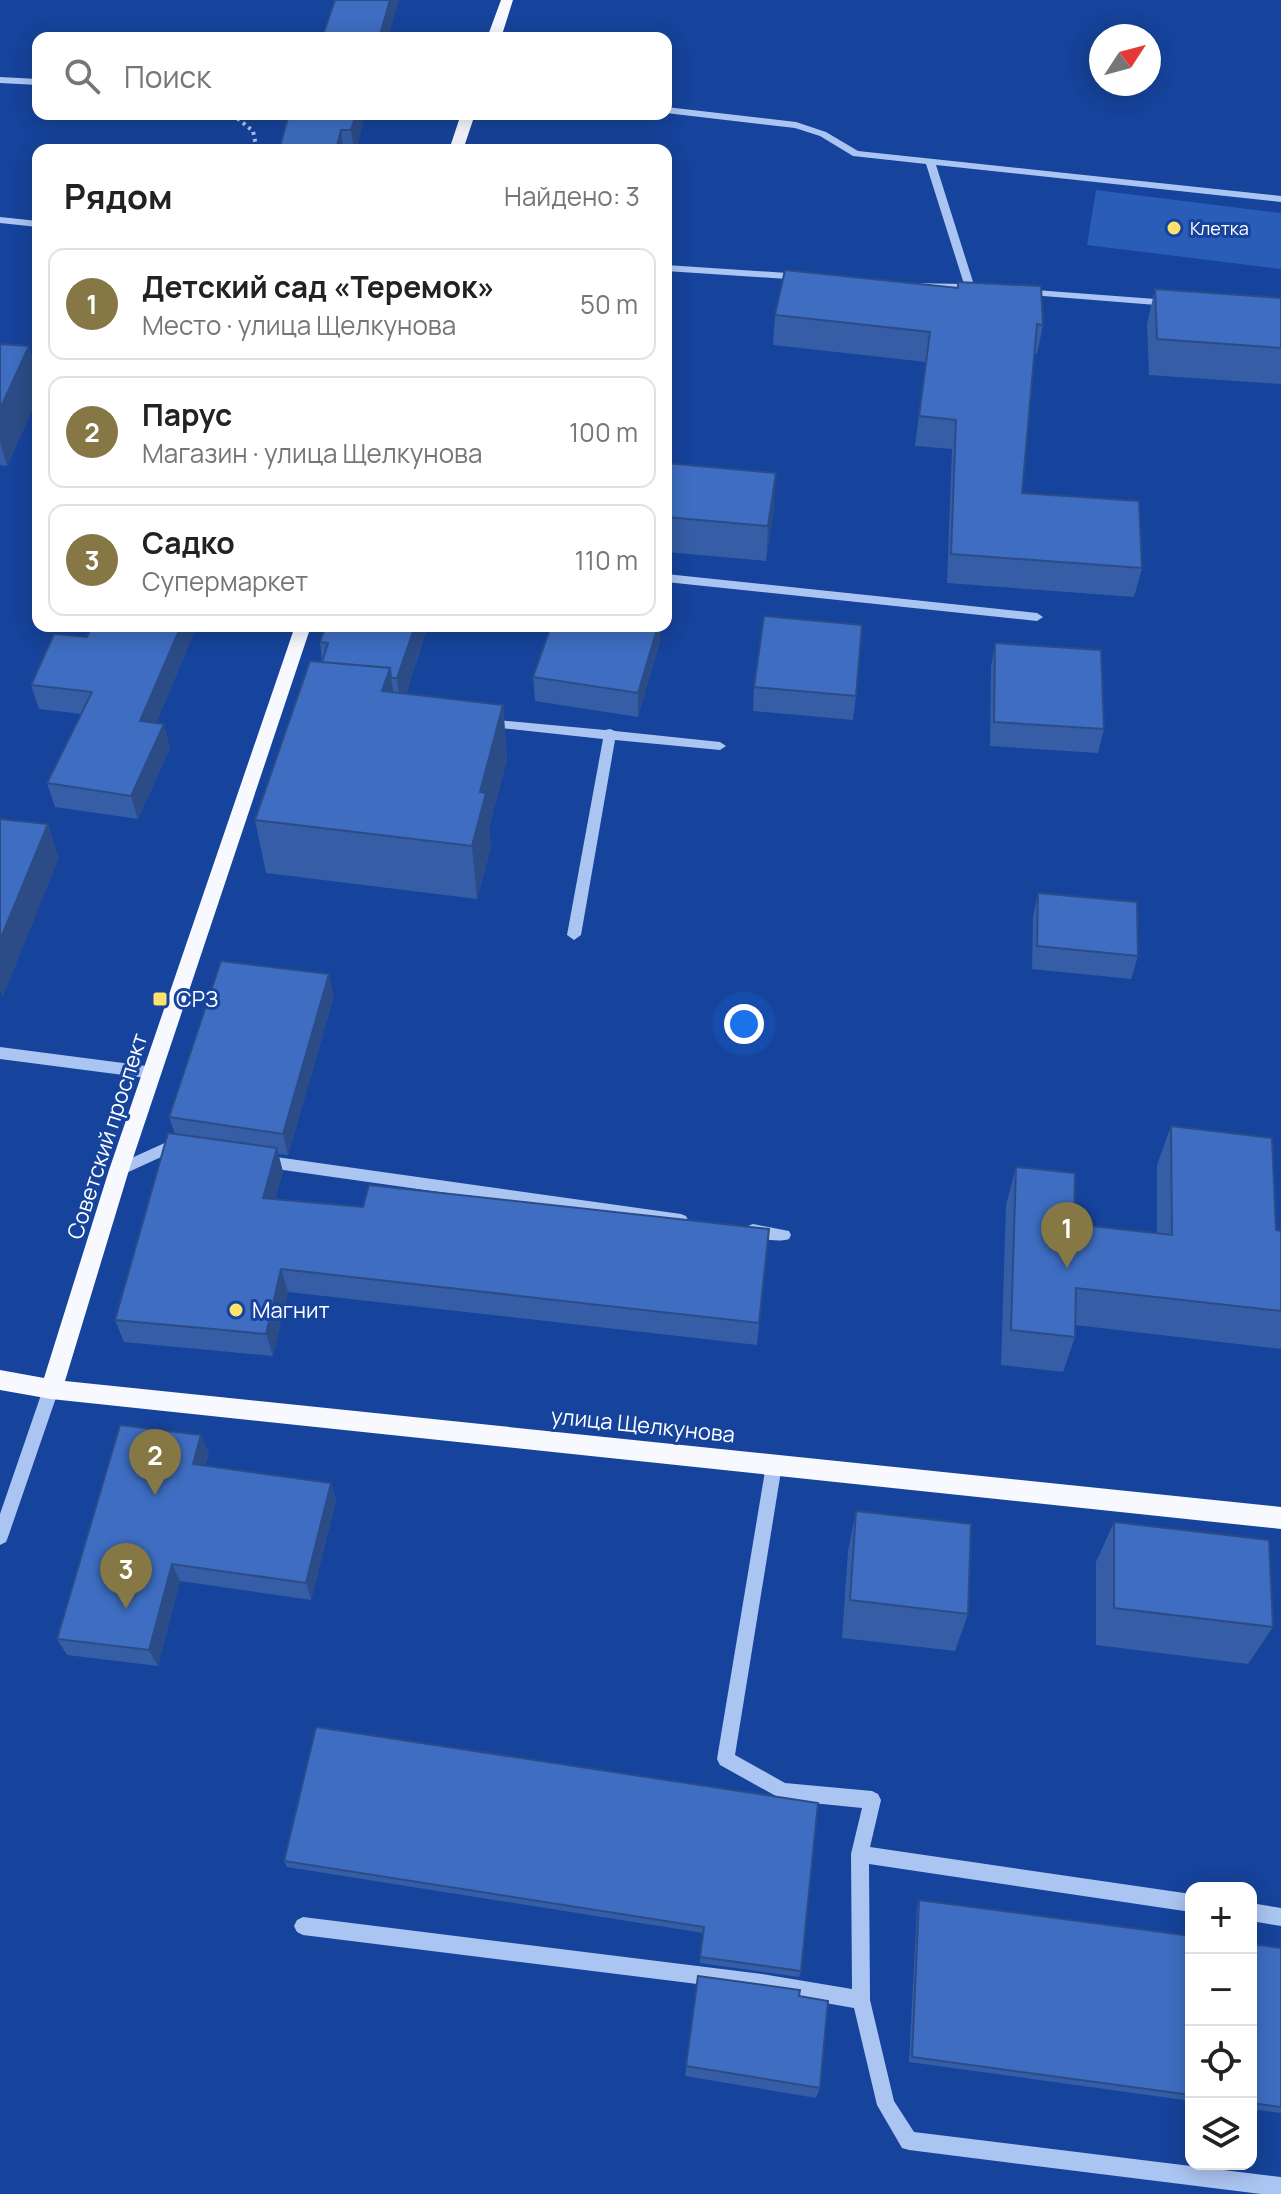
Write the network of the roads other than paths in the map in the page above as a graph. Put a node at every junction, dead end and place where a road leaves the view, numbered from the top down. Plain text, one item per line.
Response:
1 (507, 0) edge
2 (496, 32) edge
3 (0, 80) edge
4 (32, 82) edge
5 (672, 111) edge
6 (466, 120) edge
7 (458, 144) edge
8 (930, 162) junction
9 (1281, 199) edge
10 (0, 220) edge
11 (32, 223) edge
12 (672, 268) edge
13 (818, 278) edge
14 (894, 283) edge
15 (970, 288) junction
16 (985, 289) edge
17 (1017, 292) edge
18 (1188, 305) edge
19 (672, 579) edge
20 (1037, 617) dead end
21 (301, 632) edge
22 (470, 721) edge
23 (610, 733) junction
24 (720, 746) dead end
25 (574, 935) dead end
26 (0, 1053) edge
27 (154, 1073) junction
28 (200, 1152) edge
29 (248, 1159) edge
30 (119, 1170) junction
31 (690, 1221) edge
32 (737, 1228) edge
33 (784, 1235) dead end
34 (0, 1380) edge
35 (51, 1389) junction
36 (774, 1465) junction
37 (1281, 1518) edge
38 (0, 1537) edge
39 (860, 1854) junction
40 (1185, 1902) edge
41 (1257, 1913) edge
42 (1281, 1917) edge
43 (303, 1926) dead end
44 (861, 2000) junction
45 (1281, 2187) edge

1 - 2 main road
3 - 4 street
5 - 8 street
6 - 7 main road
8 - 9 street
8 - 15 street
10 - 11 street
12 - 13 street
14 - 15 street
15 - 16 street
17 - 18 street
19 - 20 street
21 - 27 main road, Советский проспект
22 - 23 street
23 - 24 street
23 - 25 street
26 - 27 street
27 - 30 main road, Советский проспект
28 - 30 street
29 - 31 street
30 - 35 main road, Советский проспект
32 - 33 street
34 - 35 main road, улица Щелкунова
35 - 36 main road, улица Щелкунова
35 - 38 street
36 - 37 main road, улица Щелкунова
36 - 39 street
39 - 40 street
39 - 44 street
41 - 42 street
43 - 44 street
44 - 45 street

